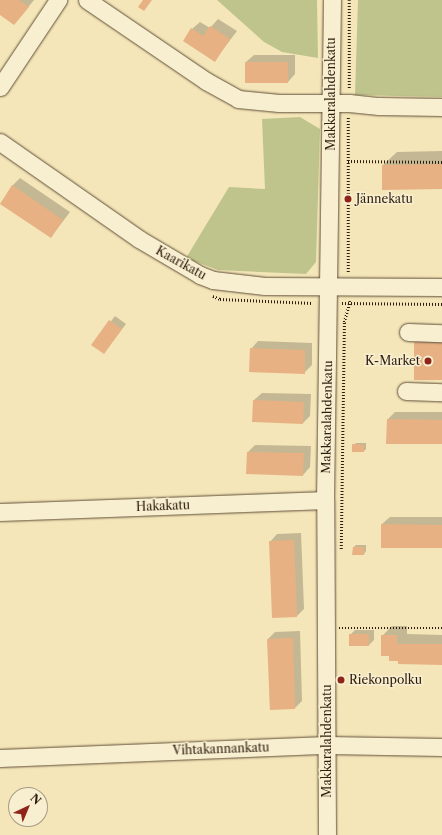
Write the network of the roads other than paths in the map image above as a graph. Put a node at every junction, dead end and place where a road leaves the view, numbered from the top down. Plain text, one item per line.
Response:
1 (58, 0) edge
2 (87, 0) edge
3 (332, 0) edge
4 (0, 87) edge
5 (340, 103) junction
6 (442, 107) edge
7 (0, 142) edge
8 (329, 286) junction
9 (442, 287) edge
10 (408, 332) dead end
11 (442, 333) edge
12 (406, 391) dead end
13 (442, 392) edge
14 (325, 500) junction
15 (0, 512) edge
16 (326, 745) junction
17 (442, 747) edge
18 (0, 758) edge
19 (328, 835) edge

1 - 4 street
2 - 5 street
3 - 5 street, Makkaralahdenkatu
5 - 6 street
5 - 8 street, Makkaralahdenkatu
7 - 8 street, Kaarikatu
8 - 9 street, Kaarikatu
8 - 14 street, Makkaralahdenkatu
10 - 11 street
12 - 13 street
14 - 15 street, Hakakatu
14 - 16 street, Makkaralahdenkatu
16 - 17 street, Vihtakannankatu
16 - 18 street, Vihtakannankatu
16 - 19 street, Makkaralahdenkatu

